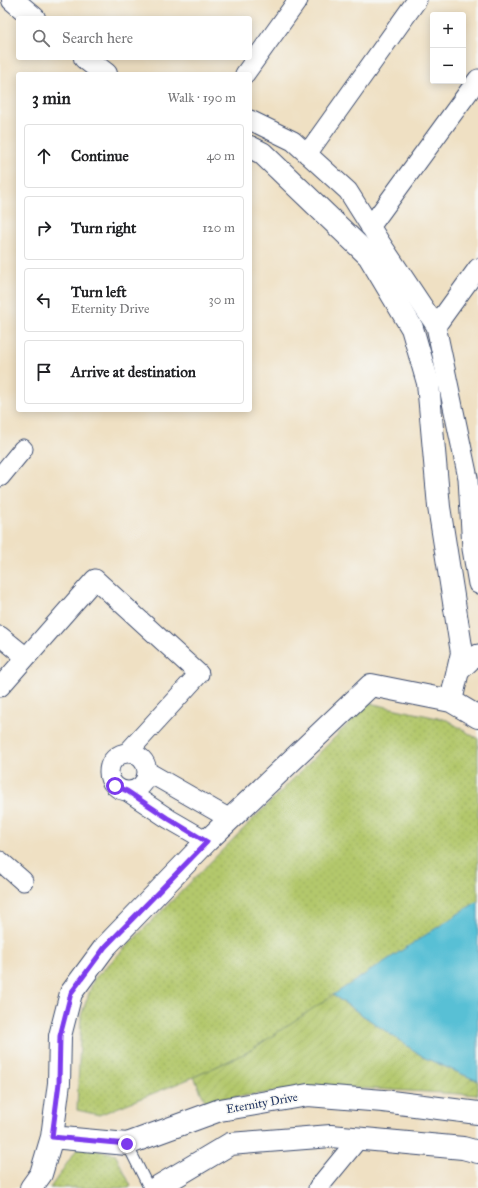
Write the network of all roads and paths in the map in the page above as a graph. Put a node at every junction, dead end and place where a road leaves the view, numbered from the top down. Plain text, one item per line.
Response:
1 (13, 0) edge
2 (298, 0) edge
3 (417, 0) edge
4 (32, 16) edge
5 (87, 60) edge
6 (103, 72) edge
7 (246, 72) edge
8 (478, 79) edge
9 (252, 121) edge
10 (252, 148) edge
11 (307, 154) junction
12 (370, 227) junction
13 (478, 268) edge
14 (436, 326) junction
15 (23, 449) dead end
16 (473, 472) edge
17 (0, 476) edge
18 (478, 584) edge
19 (0, 636) edge
20 (478, 654) edge
21 (26, 657) junction
22 (458, 672) junction
23 (0, 687) edge
24 (451, 701) junction
25 (478, 717) edge
26 (128, 752) junction
27 (148, 772) junction
28 (127, 791) junction
29 (230, 819) junction
30 (207, 842) junction
31 (0, 861) edge
32 (22, 881) dead end
33 (478, 1112) edge
34 (52, 1137) junction
35 (359, 1138) junction
36 (127, 1144) junction
37 (478, 1152) edge
38 (31, 1188) edge
39 (149, 1188) edge
40 (156, 1188) edge
41 (318, 1188) edge

1 - 4 street
2 - 7 street
3 - 11 street
5 - 6 street
8 - 12 street
9 - 11 street
10 - 22 street
11 - 12 street
12 - 14 street
13 - 14 street
14 - 16 street
15 - 17 street
16 - 18 street
19 - 21 street
20 - 22 street
21 - 23 street
21 - 26 street
22 - 24 street
24 - 25 street
24 - 29 street
26 - 27 street
26 - 28 street
27 - 28 street
27 - 29 street
28 - 30 street
29 - 30 street
30 - 34 street
31 - 32 street
33 - 36 street, Eternity Drive
34 - 36 street, Eternity Drive
34 - 38 street
35 - 37 street
35 - 40 street
35 - 41 street
36 - 39 lane

